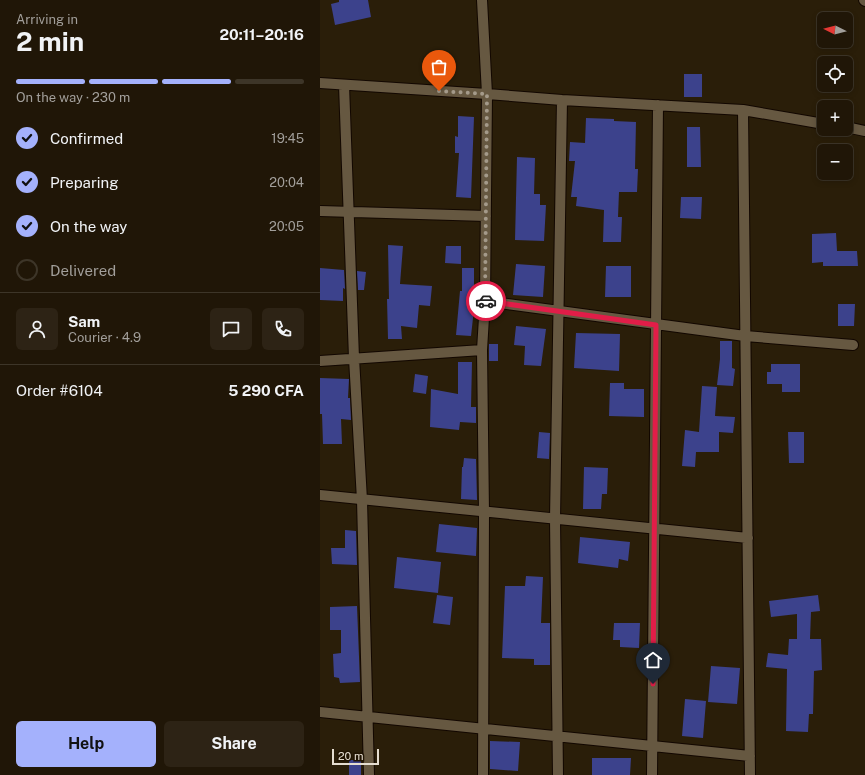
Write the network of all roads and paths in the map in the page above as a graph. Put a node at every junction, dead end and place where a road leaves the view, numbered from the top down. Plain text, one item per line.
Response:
1 (482, 0) edge
2 (320, 83) edge
3 (344, 85) junction
4 (487, 94) junction
5 (562, 100) junction
6 (658, 105) junction
7 (742, 110) junction
8 (817, 123) edge
9 (853, 129) edge
10 (865, 131) edge
11 (320, 211) edge
12 (348, 212) junction
13 (486, 216) junction
14 (485, 301) junction
15 (560, 312) junction
16 (656, 325) junction
17 (745, 336) junction
18 (853, 346) dead end
19 (482, 350) junction
20 (354, 358) junction
21 (320, 361) edge
22 (320, 496) edge
23 (362, 500) junction
24 (484, 512) junction
25 (555, 519) junction
26 (654, 528) junction
27 (748, 538) junction
28 (320, 712) edge
29 (366, 717) junction
30 (484, 729) junction
31 (557, 737) junction
32 (653, 746) junction
33 (750, 756) junction
34 (368, 775) edge
35 (483, 775) edge
36 (558, 775) edge
37 (652, 775) edge
38 (750, 775) edge

1 - 4 street
2 - 3 street
3 - 4 street
3 - 12 street
4 - 5 street
4 - 13 street
5 - 6 street
5 - 15 street
6 - 7 street
6 - 16 street
7 - 8 street
7 - 17 street
9 - 10 street
11 - 12 street
12 - 13 street
12 - 20 street
13 - 14 street
14 - 15 street
14 - 19 street
15 - 16 street
15 - 25 street
16 - 17 street
16 - 26 street
17 - 18 street
17 - 27 street
19 - 20 street
19 - 24 street
20 - 21 street
20 - 23 street
22 - 23 street
23 - 24 street
23 - 29 street
24 - 25 street
24 - 30 street
25 - 26 street
25 - 31 street
26 - 27 street
26 - 32 street
27 - 33 street
28 - 29 street
29 - 30 street
29 - 34 street
30 - 31 street
30 - 35 street
31 - 32 street
31 - 36 street
32 - 33 street
32 - 37 street
33 - 38 street

